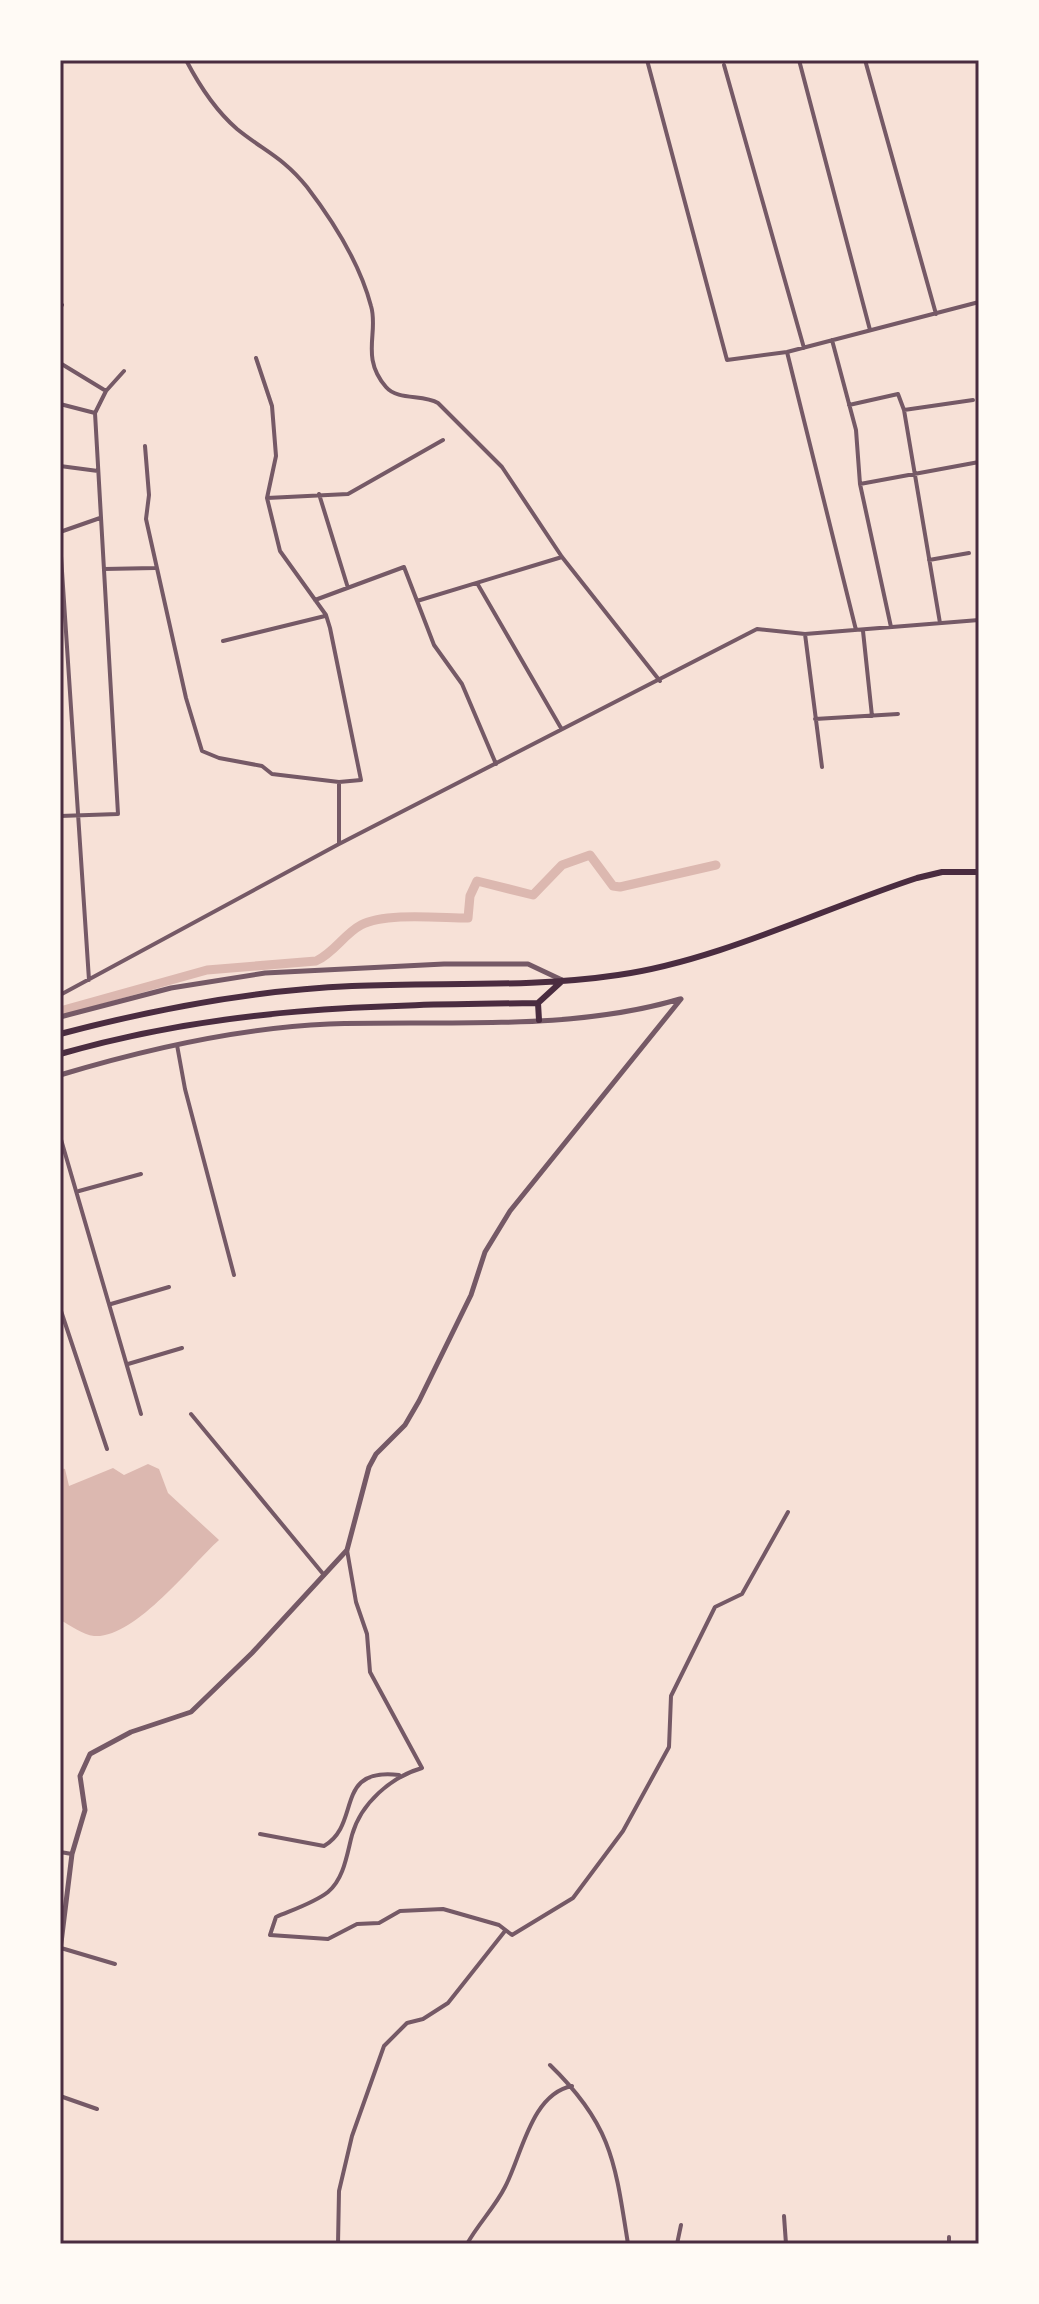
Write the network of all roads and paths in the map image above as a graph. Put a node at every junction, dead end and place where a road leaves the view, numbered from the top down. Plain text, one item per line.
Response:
1 (186, 60) edge
2 (647, 60) edge
3 (799, 60) edge
4 (865, 60) edge
5 (724, 65) dead end
6 (979, 302) edge
7 (936, 314) junction
8 (870, 330) junction
9 (832, 340) junction
10 (804, 348) junction
11 (787, 352) junction
12 (256, 358) dead end
13 (60, 363) edge
14 (124, 371) dead end
15 (106, 391) junction
16 (973, 400) dead end
17 (60, 404) edge
18 (849, 405) junction
19 (904, 410) junction
20 (95, 413) junction
21 (443, 440) dead end
22 (145, 446) dead end
23 (979, 462) edge
24 (60, 466) edge
25 (98, 471) junction
26 (914, 474) junction
27 (860, 484) junction
28 (319, 494) junction
29 (267, 498) junction
30 (100, 518) junction
31 (60, 532) edge
32 (60, 541) edge
33 (969, 553) dead end
34 (562, 557) junction
35 (929, 560) junction
36 (155, 568) junction
37 (104, 569) junction
38 (477, 583) junction
39 (348, 588) junction
40 (315, 600) junction
41 (417, 601) junction
42 (326, 615) junction
43 (979, 621) edge
44 (940, 623) junction
45 (891, 627) junction
46 (856, 630) junction
47 (863, 631) junction
48 (805, 634) junction
49 (223, 641) dead end
50 (660, 681) junction
51 (898, 714) dead end
52 (872, 716) junction
53 (815, 719) junction
54 (561, 728) junction
55 (496, 764) junction
56 (822, 767) dead end
57 (339, 782) junction
58 (80, 815) junction
59 (60, 816) edge
60 (339, 844) junction
61 (979, 872) edge
62 (89, 980) junction
63 (562, 981) junction
64 (60, 995) edge
65 (538, 1003) junction
66 (60, 1017) edge
67 (539, 1020) junction
68 (60, 1034) edge
69 (177, 1045) junction
70 (60, 1054) edge
71 (60, 1075) edge
72 (60, 1136) edge
73 (141, 1174) dead end
74 (79, 1191) junction
75 (234, 1275) dead end
76 (169, 1287) dead end
77 (111, 1304) junction
78 (60, 1308) edge
79 (182, 1348) dead end
80 (128, 1364) junction
81 (141, 1414) dead end
82 (191, 1414) dead end
83 (107, 1449) dead end
84 (788, 1512) dead end
85 (347, 1550) junction
86 (324, 1575) junction
87 (399, 1775) junction
88 (260, 1834) dead end
89 (60, 1852) edge
90 (72, 1854) junction
91 (505, 1931) junction
92 (60, 1950) edge
93 (115, 1964) dead end
94 (550, 2065) dead end
95 (572, 2086) junction
96 (60, 2096) edge
97 (97, 2109) dead end
98 (784, 2216) dead end
99 (681, 2225) dead end
100 (949, 2237) dead end
101 (338, 2244) edge
102 (467, 2244) edge
103 (628, 2244) edge
104 (677, 2244) edge
105 (786, 2244) edge
106 (949, 2244) edge

1 - 34 street
2 - 11 street
3 - 8 street
4 - 7 street
5 - 10 street
6 - 7 street
7 - 8 street
8 - 9 street
9 - 10 street
9 - 18 street
10 - 11 street
11 - 46 street
12 - 29 street
13 - 15 street
14 - 15 street
15 - 20 street
16 - 19 street
17 - 20 street
18 - 19 street
18 - 27 street
19 - 26 street
20 - 25 street
21 - 28 street
22 - 36 street
23 - 26 street
24 - 25 street
25 - 30 street
26 - 27 street
26 - 35 street
27 - 45 street
28 - 29 street
28 - 39 street
29 - 40 street
30 - 31 street
30 - 37 street
32 - 58 street
33 - 35 street
34 - 38 street
34 - 50 street
35 - 44 street
36 - 37 street
36 - 57 street
37 - 58 street
38 - 41 street
38 - 54 street
39 - 40 street
39 - 41 street
40 - 42 street
41 - 55 street
42 - 49 street
42 - 57 street
43 - 44 street
44 - 45 street
45 - 47 street
46 - 47 street
46 - 48 street
47 - 52 street
48 - 50 street
48 - 53 street
50 - 54 street
51 - 52 street
52 - 53 street
53 - 56 street
54 - 55 street
55 - 60 street
57 - 60 street
58 - 59 street
58 - 62 street
60 - 62 street
61 - 63 highway
62 - 64 street
63 - 65 highway
63 - 66 street
63 - 68 highway
65 - 67 highway
65 - 70 highway
67 - 69 street
67 - 85 street
69 - 71 street
69 - 75 street
72 - 74 street
73 - 74 street
74 - 77 street
76 - 77 street
77 - 80 street
78 - 83 street
79 - 80 street
80 - 81 street
82 - 86 street
84 - 91 street
85 - 86 street
85 - 87 street
86 - 90 street
87 - 88 street
87 - 91 street
89 - 90 street
90 - 92 street
91 - 101 street
92 - 93 street
94 - 95 street
95 - 102 street
95 - 103 street
96 - 97 street
98 - 105 street
99 - 104 street
100 - 106 street

